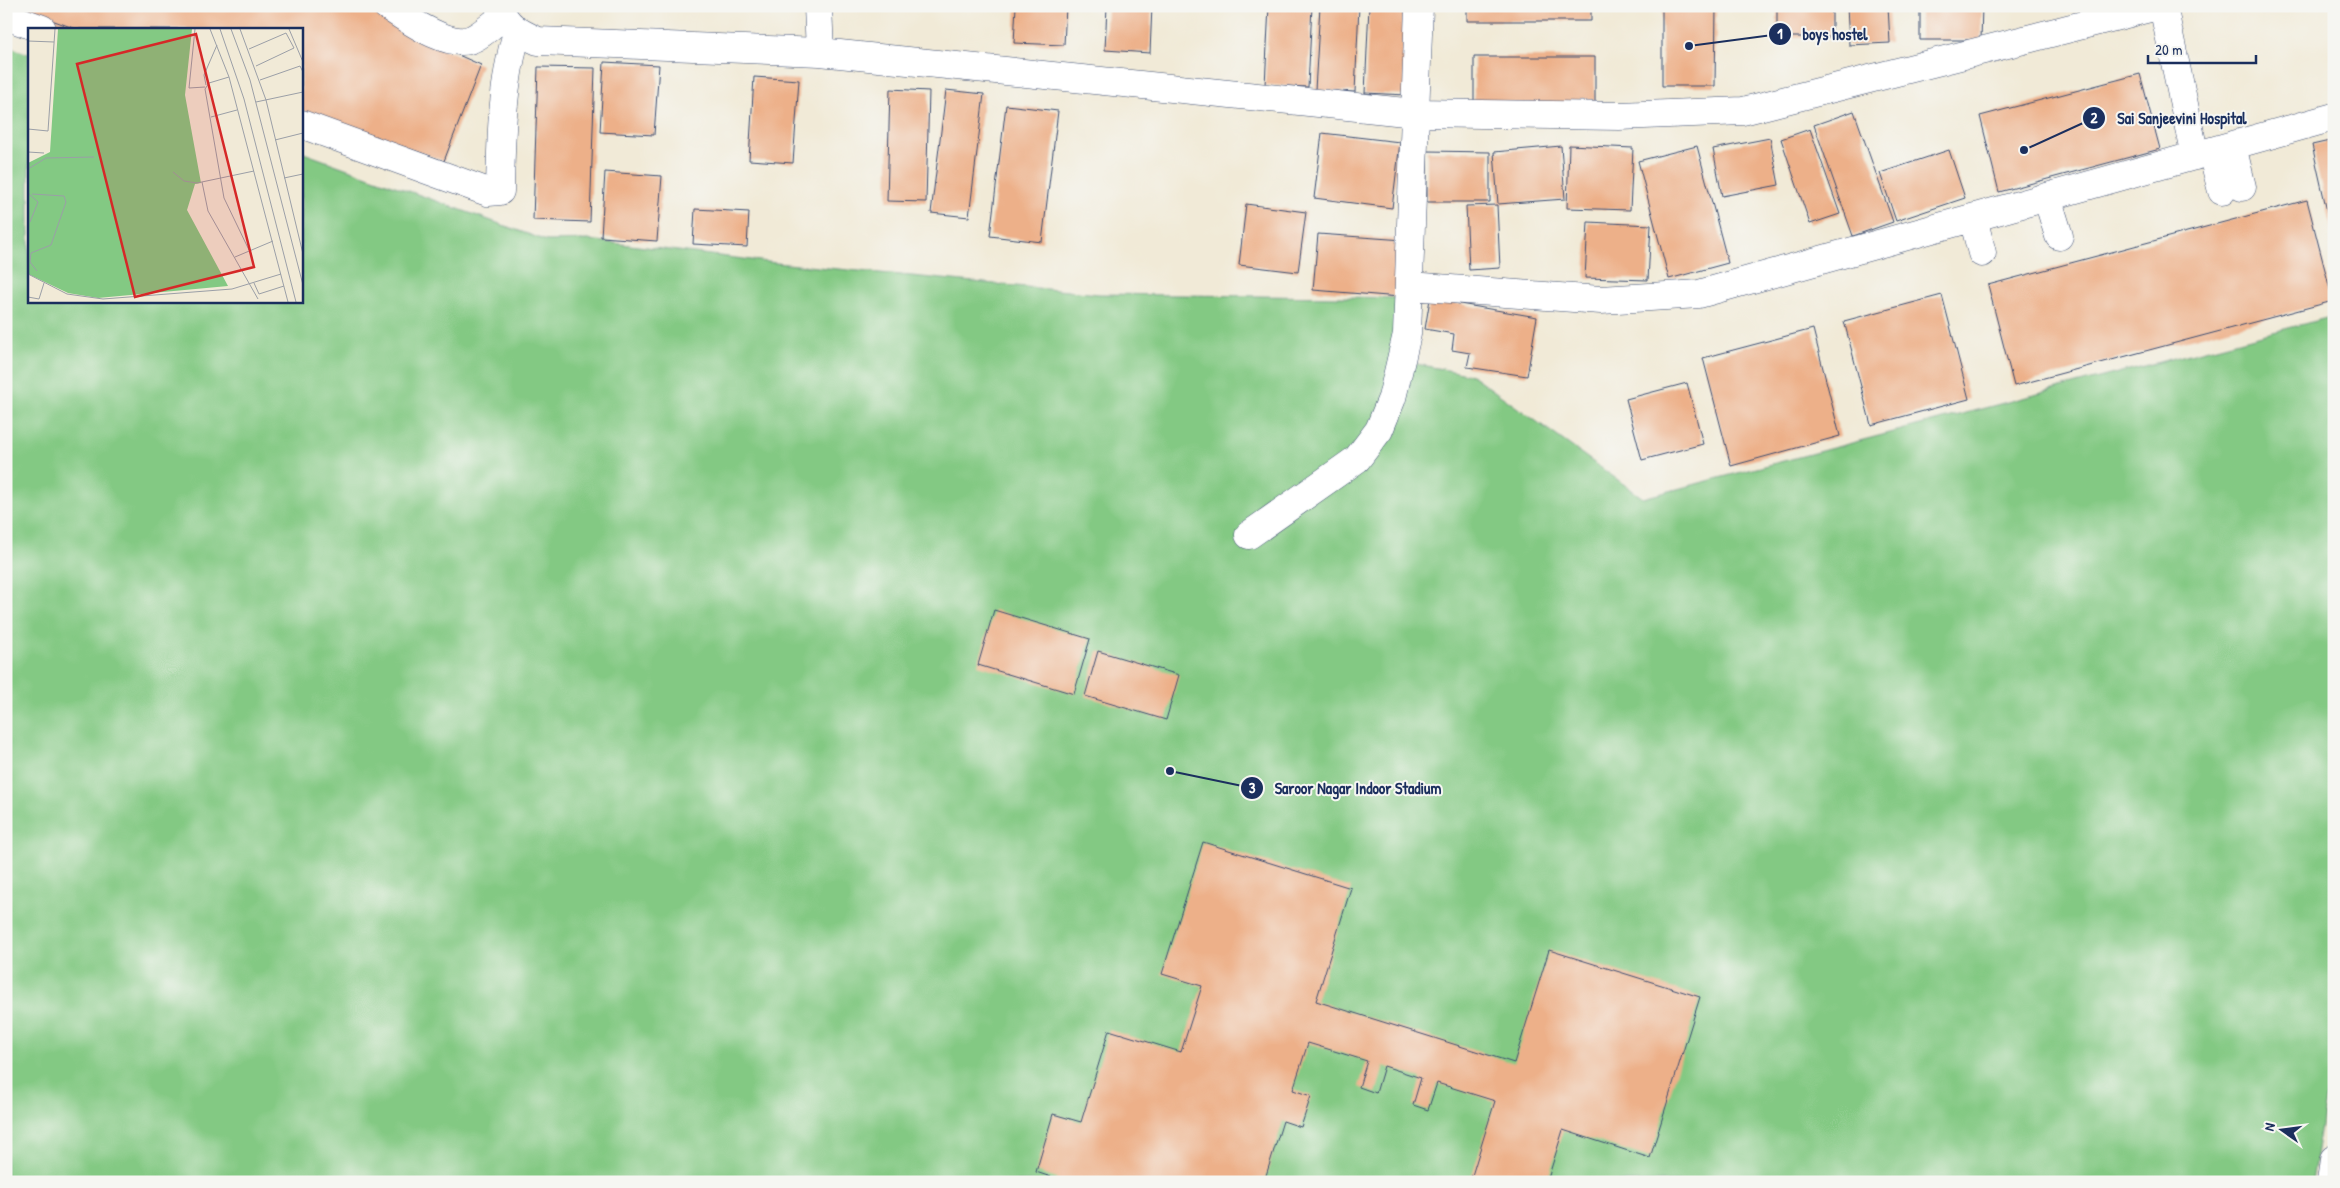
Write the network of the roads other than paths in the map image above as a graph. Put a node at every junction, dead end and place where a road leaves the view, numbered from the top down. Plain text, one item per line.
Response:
1 (387, 6) edge
2 (818, 6) edge
3 (1419, 6) edge
4 (2158, 6) edge
5 (2163, 6) edge
6 (6, 16) edge
7 (506, 18) edge
8 (39, 28) edge
9 (820, 52) junction
10 (1415, 113) junction
11 (2334, 117) edge
12 (302, 124) edge
13 (2213, 151) junction
14 (2232, 189) dead end
15 (2047, 198) junction
16 (1973, 218) junction
17 (2058, 236) dead end
18 (1982, 254) dead end
19 (1410, 286) junction
20 (1249, 535) dead end
21 (2334, 1159) edge
22 (2331, 1182) edge

1 - 7 street
2 - 9 street
3 - 10 street
4 - 10 street
5 - 13 street
6 - 8 street
7 - 9 street
7 - 12 street
9 - 10 street
10 - 19 street
11 - 13 street
13 - 14 street
13 - 15 street
15 - 16 street
15 - 17 street
16 - 18 street
16 - 19 street
19 - 20 street
21 - 22 street

